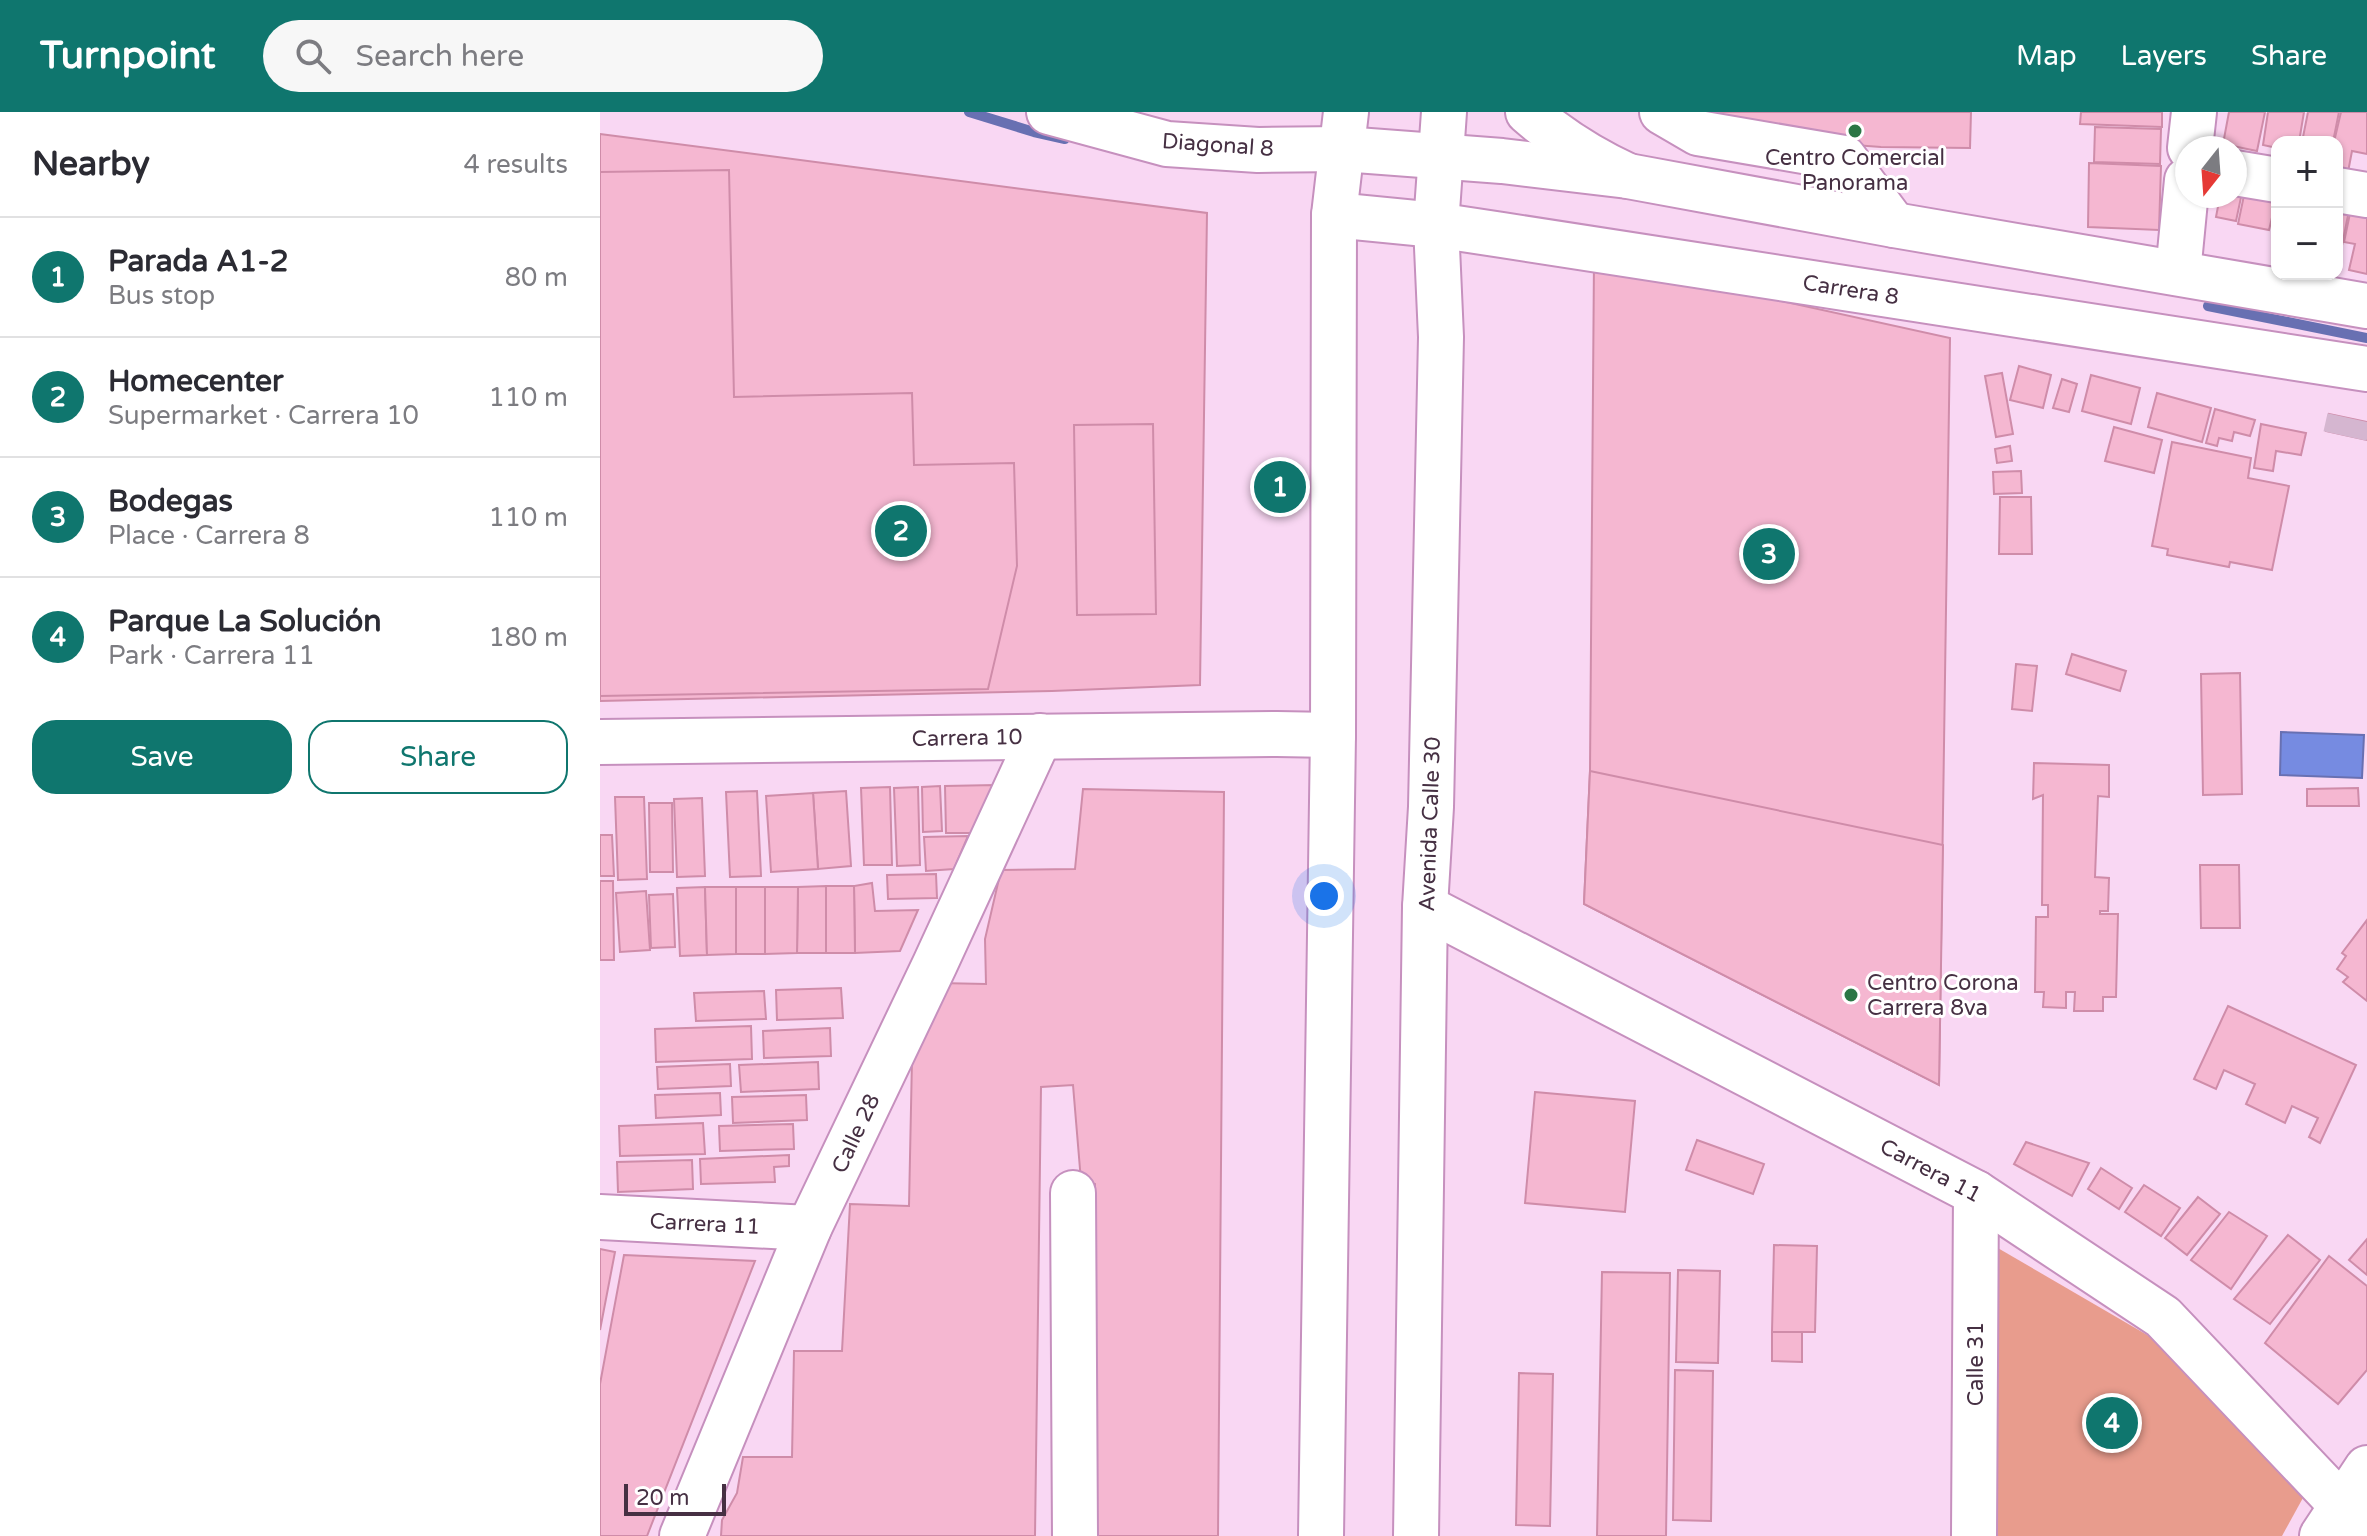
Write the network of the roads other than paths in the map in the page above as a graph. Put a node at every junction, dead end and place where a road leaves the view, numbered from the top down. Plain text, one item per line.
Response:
1 (1049, 112) edge
2 (1444, 112) edge
3 (1528, 112) edge
4 (1662, 112) edge
5 (2194, 112) edge
6 (1344, 130) edge
7 (2191, 136) edge
8 (1440, 157) junction
9 (2247, 175) edge
10 (1628, 176) junction
11 (2271, 179) edge
12 (2343, 191) edge
13 (2367, 195) edge
14 (2184, 208) edge
15 (1334, 215) junction
16 (1436, 225) junction
17 (1894, 225) junction
18 (2178, 273) junction
19 (2367, 306) edge
20 (2367, 369) edge
21 (1333, 735) junction
22 (1040, 736) junction
23 (600, 742) edge
24 (1425, 907) junction
25 (1073, 1193) dead end
26 (1976, 1193) junction
27 (600, 1217) edge
28 (809, 1228) junction
29 (2367, 1468) edge
30 (2343, 1524) edge
31 (682, 1536) edge
32 (1075, 1536) edge
33 (1321, 1536) edge
34 (1416, 1536) edge
35 (1974, 1536) edge

1 - 6 main road, Diagonal 8
2 - 8 main road, Avenida Calle 30
3 - 10 main road
4 - 17 main road
5 - 7 main road
6 - 8 main road
6 - 15 main road
8 - 10 main road
8 - 16 main road, Avenida Calle 30
9 - 11 main road
10 - 17 main road
12 - 13 main road
14 - 18 main road
15 - 16 main road, Carrera 8
15 - 21 main road
16 - 20 main road, Carrera 8
16 - 24 main road, Avenida Calle 30
17 - 18 main road
18 - 19 main road
21 - 22 main road, Carrera 10
21 - 33 main road
22 - 23 main road, Carrera 10
22 - 28 main road, Calle 28
24 - 26 main road, Carrera 11
24 - 34 main road, Avenida Calle 30
25 - 32 main road
26 - 30 main road, Carrera 11
26 - 35 main road, Calle 31
27 - 28 main road, Carrera 11
28 - 31 main road, Calle 28
29 - 30 main road

